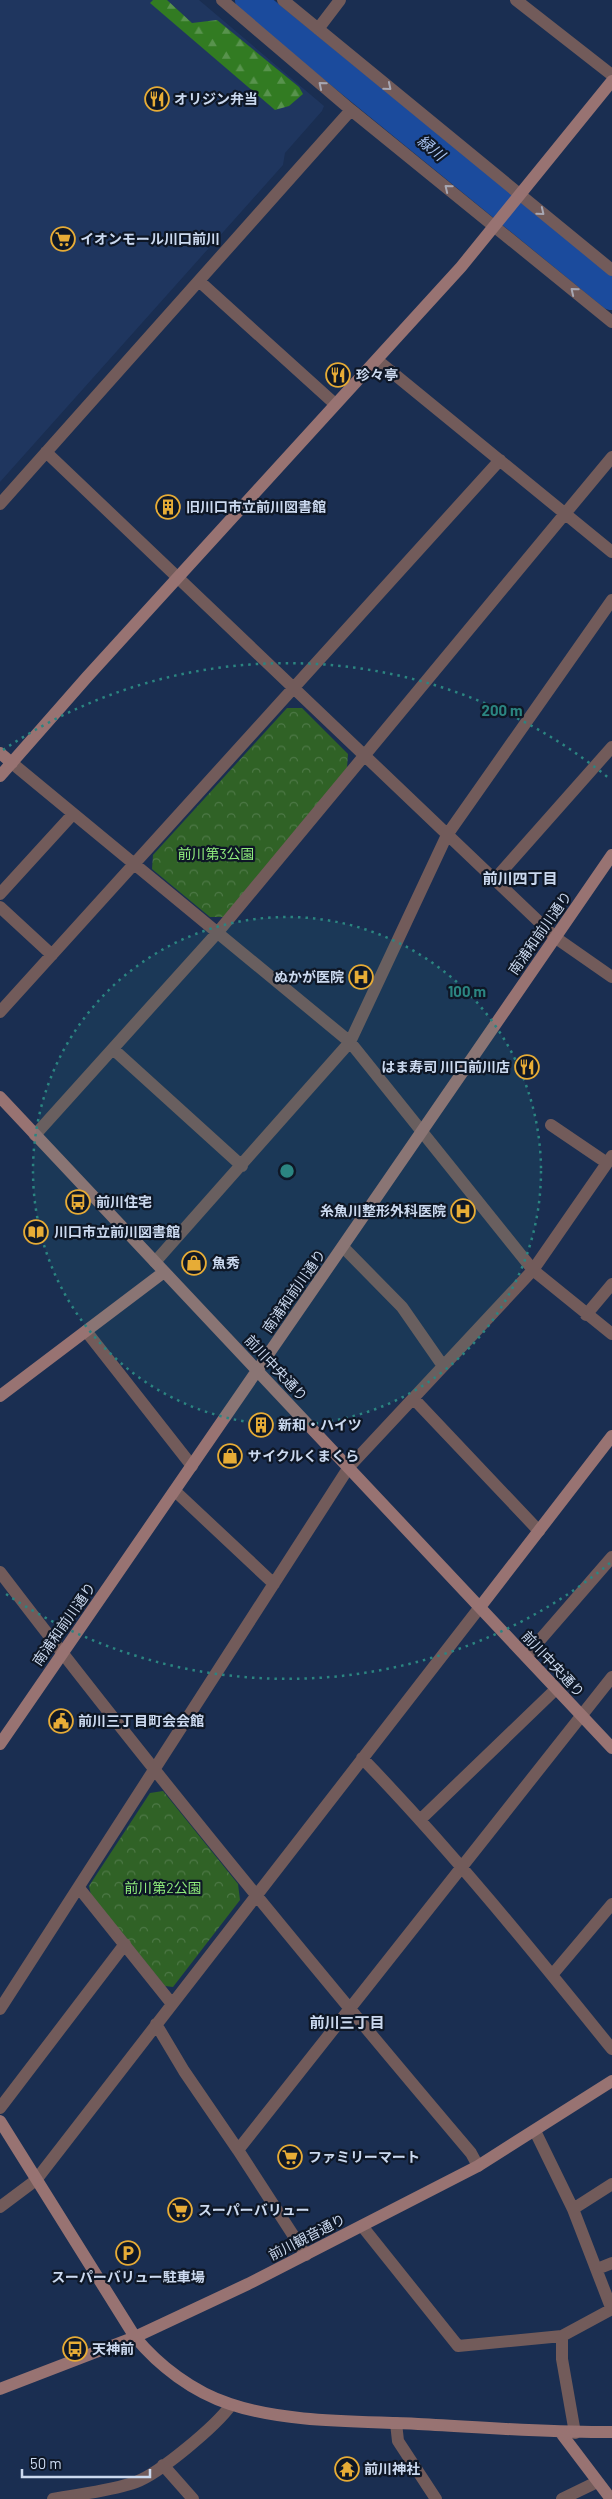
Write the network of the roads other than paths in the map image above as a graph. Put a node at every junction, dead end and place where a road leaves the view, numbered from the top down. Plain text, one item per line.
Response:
1 (222, 0) edge
2 (283, 0) edge
3 (340, 0) edge
4 (516, 0) edge
5 (318, 29) junction
6 (612, 75) edge
7 (612, 82) edge
8 (351, 110) junction
9 (520, 197) junction
10 (496, 225) junction
11 (612, 270) edge
12 (199, 281) junction
13 (612, 322) edge
14 (377, 360) junction
15 (335, 404) junction
16 (46, 452) junction
17 (612, 458) edge
18 (500, 460) junction
19 (0, 504) edge
20 (566, 514) junction
21 (612, 552) edge
22 (177, 578) junction
23 (612, 600) edge
24 (294, 688) junction
25 (612, 747) edge
26 (0, 753) edge
27 (366, 756) junction
28 (12, 763) junction
29 (0, 776) edge
30 (73, 814) junction
31 (447, 834) junction
32 (612, 855) edge
33 (135, 863) junction
34 (494, 880) junction
35 (0, 894) edge
36 (0, 907) edge
37 (218, 932) junction
38 (556, 938) junction
39 (52, 955) junction
40 (612, 977) edge
41 (0, 1012) edge
42 (350, 1042) junction
43 (112, 1049) junction
44 (0, 1097) edge
45 (551, 1125) dead end
46 (422, 1130) junction
47 (35, 1135) junction
48 (610, 1159) edge
49 (242, 1166) junction
50 (343, 1247) junction
51 (159, 1267) junction
52 (533, 1270) junction
53 (612, 1284) edge
54 (586, 1315) junction
55 (86, 1331) junction
56 (612, 1334) edge
57 (443, 1366) junction
58 (257, 1370) junction
59 (0, 1396) edge
60 (413, 1398) junction
61 (612, 1436) edge
62 (192, 1466) junction
63 (348, 1467) junction
64 (175, 1491) junction
65 (539, 1531) junction
66 (612, 1557) edge
67 (0, 1572) edge
68 (274, 1584) junction
69 (480, 1607) junction
70 (62, 1653) junction
71 (526, 1656) junction
72 (612, 1677) edge
73 (556, 1689) junction
74 (581, 1716) junction
75 (0, 1744) edge
76 (612, 1748) edge
77 (362, 1758) junction
78 (155, 1770) junction
79 (421, 1819) junction
80 (462, 1866) junction
81 (79, 1888) junction
82 (256, 1894) junction
83 (612, 1904) edge
84 (125, 1944) junction
85 (552, 1976) junction
86 (172, 2004) junction
87 (0, 2009) edge
88 (350, 2011) junction
89 (156, 2024) junction
90 (612, 2049) edge
91 (612, 2081) edge
92 (0, 2108) edge
93 (0, 2121) edge
94 (535, 2131) junction
95 (238, 2150) junction
96 (478, 2166) junction
97 (36, 2180) junction
98 (612, 2184) edge
99 (0, 2207) edge
100 (573, 2209) junction
101 (362, 2226) junction
102 (306, 2255) junction
103 (612, 2263) edge
104 (597, 2269) junction
105 (612, 2309) edge
106 (135, 2336) junction
107 (562, 2336) junction
108 (0, 2389) edge
109 (231, 2405) junction
110 (396, 2423) junction
111 (612, 2432) edge
112 (561, 2433) junction
113 (575, 2433) junction
114 (163, 2465) junction
115 (597, 2482) junction
116 (53, 2499) edge
117 (193, 2499) edge
118 (436, 2499) edge
119 (562, 2499) edge
120 (611, 2499) edge

8 -> 1 street
2 - 5 street
3 - 5 street
4 - 6 street
5 -> 9 street
7 - 9 street
10 -> 8 street
8 - 12 street
9 - 10 street
9 -> 11 street
13 -> 10 street
10 - 14 street
12 - 15 street
12 - 16 street
14 - 15 street
14 - 18 street
15 - 22 street
16 - 19 street
16 - 22 street
17 - 20 street
18 - 20 street
18 - 24 street
20 - 21 street
20 - 27 street
22 - 24 street
22 - 28 street
23 - 31 street
24 - 27 street
24 - 33 street
25 - 34 street
26 - 28 street
27 - 31 street
27 - 37 street
28 - 29 street
28 - 30 street
30 - 33 street
30 - 35 street
31 - 34 street
31 - 42 street
32 - 38 street, 南浦和前川通り
33 - 37 street
33 - 39 street
34 - 38 street
36 - 39 street
37 - 42 street
37 - 43 street
38 - 40 street
38 - 46 street, 南浦和前川通り
39 - 41 street
42 - 46 street
42 - 49 street
43 - 47 street
43 - 49 street
44 - 47 street, 前川中央通り
45 - 48 street
46 - 50 street, 南浦和前川通り
46 - 52 street
47 - 51 street, 前川中央通り
48 - 52 street
49 - 51 street
50 - 57 street
50 - 58 street, 南浦和前川通り
51 - 55 street
51 - 58 street, 前川中央通り
52 - 54 street
52 - 57 street
53 - 54 street
54 - 56 street
55 - 59 street
55 - 62 street
57 - 60 street
58 - 62 street, 南浦和前川通り
58 - 63 street, 前川中央通り
60 - 63 street
60 - 65 street
61 - 65 street
62 - 64 street, 南浦和前川通り
63 - 68 street
63 - 69 street, 前川中央通り
64 - 68 street
64 - 70 street, 南浦和前川通り
65 - 69 street
66 - 71 street
67 - 70 street
68 - 78 street
69 - 71 street, 前川中央通り
69 - 77 street
70 - 75 street, 南浦和前川通り
70 - 78 street
71 - 73 street, 前川中央通り
72 - 74 street
73 - 74 street, 前川中央通り
73 - 79 street
74 - 76 street, 前川中央通り
74 - 80 street
77 - 79 street
77 - 82 street
78 - 81 street
78 - 82 street
79 - 80 street
80 - 85 street
80 - 88 street
81 - 84 street
81 - 87 street
82 - 86 street
82 - 88 street
83 - 85 street
84 - 86 street
84 - 92 street
85 - 90 street
86 - 89 street
88 - 95 street
88 - 96 street
89 - 95 street
89 - 97 street
91 - 94 street, 前川観音通り
93 - 97 street
94 - 96 street, 前川観音通り
94 - 100 street
95 - 102 street
96 - 101 street, 前川観音通り
97 - 99 street
97 - 106 street
98 - 100 street
100 - 104 street
101 - 102 street, 前川観音通り
101 - 107 street
102 - 106 street, 前川観音通り
103 - 104 street
104 - 105 street
105 - 107 street
106 - 108 street, 前川観音通り
106 - 109 street
107 - 113 street
109 - 110 street
109 - 114 street
110 - 112 street
110 - 118 street
111 - 113 street
112 - 113 street
112 - 115 street
114 - 116 street
114 - 117 street
115 - 119 street
115 - 120 street

